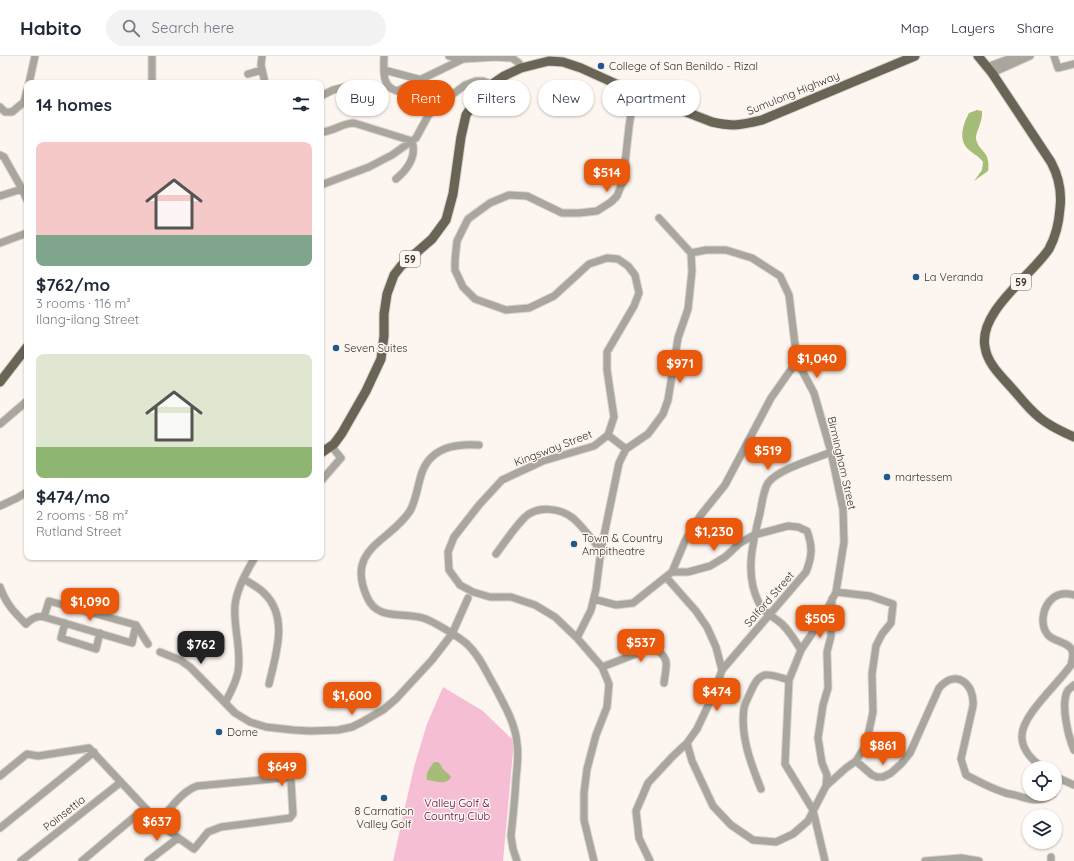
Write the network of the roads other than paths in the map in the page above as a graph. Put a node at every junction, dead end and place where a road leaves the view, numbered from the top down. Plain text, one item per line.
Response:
1 (35, 56) edge
2 (152, 56) edge
3 (262, 56) edge
4 (384, 56) edge
5 (448, 56) edge
6 (915, 56) edge
7 (978, 56) edge
8 (1018, 56) edge
9 (1030, 56) edge
10 (1054, 56) edge
11 (462, 57) edge
12 (1074, 64) edge
13 (521, 68) junction
14 (262, 70) junction
15 (384, 70) junction
16 (990, 70) junction
17 (248, 74) dead end
18 (30, 80) edge
19 (152, 80) edge
20 (264, 80) edge
21 (422, 80) joint
22 (498, 80) edge
23 (608, 80) edge
24 (463, 87) edge
25 (336, 89) edge
26 (397, 91) edge
27 (324, 94) edge
28 (24, 102) edge
29 (0, 107) edge
30 (466, 116) edge
31 (631, 116) edge
32 (696, 116) edge
33 (324, 132) edge
34 (412, 141) junction
35 (0, 155) edge
36 (396, 179) dead end
37 (324, 184) edge
38 (24, 186) edge
39 (0, 196) edge
40 (659, 218) dead end
41 (24, 234) edge
42 (0, 242) edge
43 (691, 253) junction
44 (24, 351) edge
45 (797, 361) junction
46 (0, 382) edge
47 (24, 404) edge
48 (0, 424) edge
49 (608, 435) junction
50 (1074, 437) edge
51 (479, 445) dead end
52 (332, 447) junction
53 (626, 449) junction
54 (324, 451) edge
55 (831, 452) junction
56 (324, 478) edge
57 (24, 494) edge
58 (0, 506) edge
59 (754, 535) junction
60 (601, 550) junction
61 (496, 554) dead end
62 (254, 560) edge
63 (672, 572) junction
64 (666, 577) junction
65 (244, 579) junction
66 (0, 587) edge
67 (834, 595) junction
68 (1074, 595) edge
69 (468, 598) dead end
70 (594, 599) junction
71 (768, 615) junction
72 (44, 617) junction
73 (65, 623) junction
74 (136, 625) junction
75 (100, 633) junction
76 (452, 634) junction
77 (577, 638) junction
78 (148, 644) dead end
79 (801, 650) junction
80 (160, 652) dead end
81 (602, 667) junction
82 (722, 670) junction
83 (789, 680) junction
84 (664, 683) dead end
85 (270, 684) dead end
86 (1074, 685) edge
87 (225, 703) junction
88 (687, 743) junction
89 (1074, 750) edge
90 (94, 752) junction
91 (856, 761) junction
92 (1034, 761) edge
93 (0, 776) edge
94 (1062, 780) edge
95 (121, 782) junction
96 (1074, 785) edge
97 (826, 786) junction
98 (761, 789) dead end
99 (1022, 798) edge
100 (146, 808) junction
101 (813, 810) junction
102 (159, 822) junction
103 (0, 828) edge
104 (178, 838) junction
105 (961, 860) edge
106 (21, 861) edge
107 (82, 861) edge
108 (148, 861) edge
109 (517, 861) edge
110 (594, 861) edge
111 (650, 861) edge
112 (825, 861) edge
113 (925, 861) edge
114 (979, 861) edge

1 - 18 street
2 - 19 street
3 - 14 street
4 - 15 street
5 - 11 street
6 - 32 main road, Sumulong Highway / 59
7 - 16 main road, 59
8 - 16 street
9 - 16 street
10 - 12 street
11 - 13 street
11 - 21 street
13 - 22 main road, Sumulong Highway / 59
13 - 23 main road, Sumulong Highway / 59
14 - 17 street
14 - 20 street
15 - 21 street
15 - 26 street
16 - 50 main road, 59
24 - 34 street
25 - 27 street
28 - 29 street
30 - 52 main road, Sumulong Highway / 59
31 - 49 street, Kingsway Street
33 - 34 street
34 - 36 street
34 - 37 street
35 - 38 street
38 - 39 street
40 - 43 street
41 - 42 street
43 - 45 street, Birmingham Street
43 - 53 street
44 - 46 main road
45 - 55 street, Birmingham Street
45 - 63 street
47 - 48 street
49 - 53 street
49 - 77 street, Kingsway Street
51 - 76 street
52 - 54 main road, Sumulong Highway / 59
52 - 56 street
53 - 60 street
55 - 59 street
55 - 67 street, Birmingham Street
57 - 58 street
59 - 63 street, Salford Street
59 - 71 street
59 - 71 street, Salford Street
60 - 61 street
60 - 70 street
62 - 65 street
63 - 64 street
64 - 70 street
64 - 82 street
65 - 85 street
65 - 87 street
66 - 72 street
67 - 79 street, Birmingham Street
67 - 91 street
67 - 97 street
68 - 92 street
69 - 76 street
70 - 77 street
71 - 79 street
71 - 82 street, Salford Street
72 - 73 street
72 - 74 street
73 - 75 street
73 - 75 street
74 - 75 street
74 - 78 street
76 - 87 street
76 - 109 street
77 - 81 street, Kingsway Street
79 - 83 street, Birmingham Street
80 - 87 street
81 - 84 street
81 - 110 street, Kingsway Street
82 - 88 street
83 - 98 street
83 - 101 street, Birmingham Street
86 - 89 street
88 - 101 street
88 - 111 street
90 - 93 street
90 - 95 street
90 - 103 street
91 - 97 street
91 - 99 street
94 - 96 street
95 - 100 street
95 - 106 street, Poinsettia
97 - 101 street
100 - 102 street
100 - 107 street
101 - 112 street, Birmingham Street
102 - 104 street
102 - 104 street
104 - 108 street
105 - 113 street
105 - 114 street

